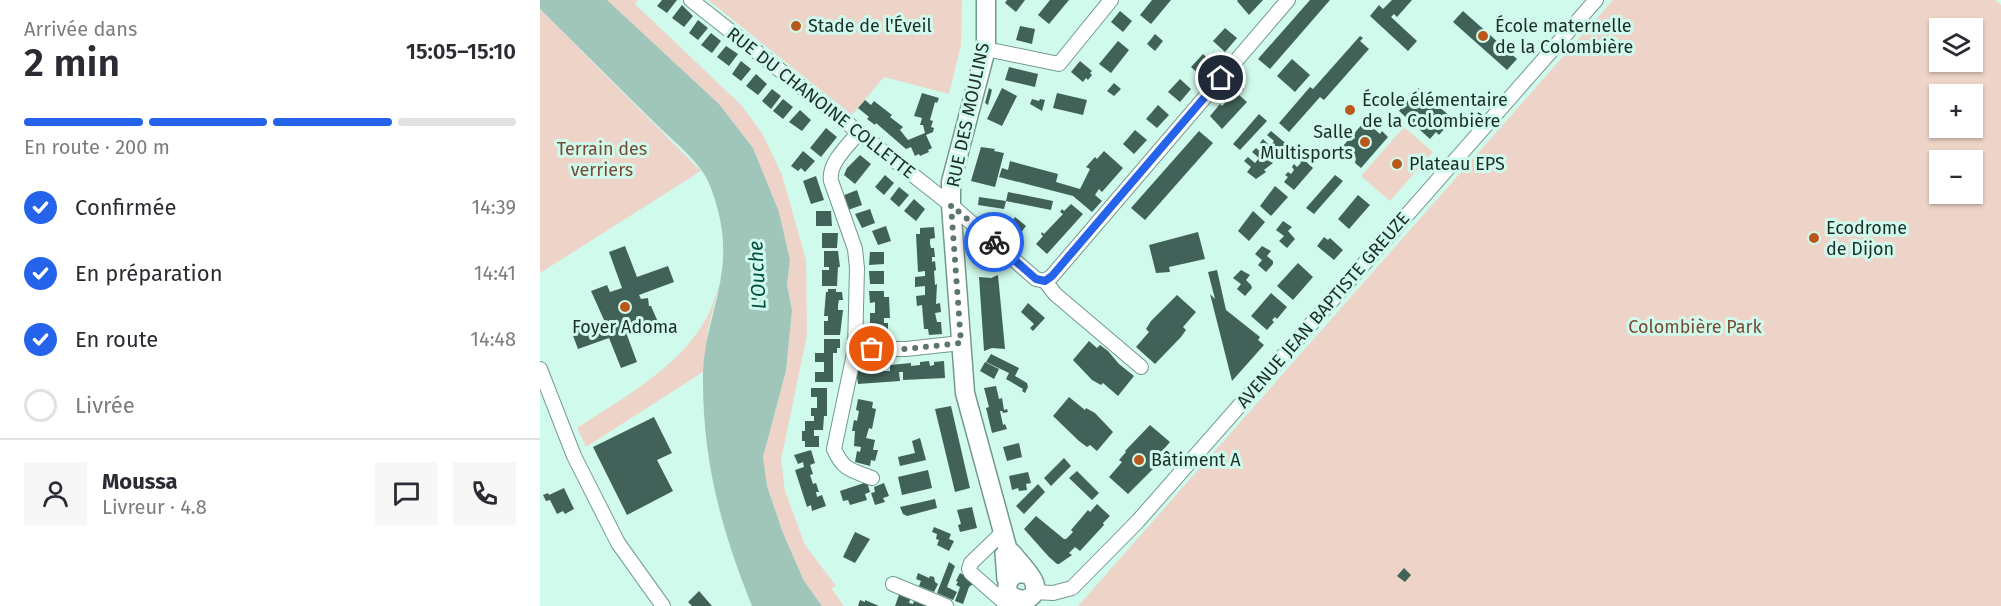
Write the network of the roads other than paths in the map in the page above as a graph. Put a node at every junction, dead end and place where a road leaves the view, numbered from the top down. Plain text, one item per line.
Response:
1 (691, 0) edge
2 (986, 0) edge
3 (1111, 0) edge
4 (1288, 0) edge
5 (1596, 0) edge
6 (986, 49) junction
7 (858, 133) junction
8 (951, 205) junction
9 (1045, 281) junction
10 (961, 343) junction
11 (855, 349) junction
12 (1141, 367) dead end
13 (540, 369) edge
14 (872, 478) dead end
15 (1005, 539) junction
16 (893, 584) dead end
17 (1011, 590) edge
18 (1034, 592) joint
19 (663, 606) edge
20 (946, 606) edge

1 - 7 street, RUE DU CHANOINE COLLETTE
2 - 6 street, RUE DES MOULINS
3 - 6 street
4 - 9 street
5 - 18 street, AVENUE JEAN BAPTISTE GREUZE
6 - 8 street, RUE DES MOULINS
7 - 8 street, RUE DU CHANOINE COLLETTE
7 - 11 street
8 - 9 street, RUE DU CHANOINE COLLETTE
8 - 10 street, RUE DES MOULINS
9 - 12 street, RUE DU CHANOINE COLLETTE
10 - 11 street
10 - 15 street, RUE DES MOULINS
11 - 14 street
13 - 19 street
15 - 17 street, RUE DES MOULINS
15 - 17 street
16 - 20 street
17 - 18 street

